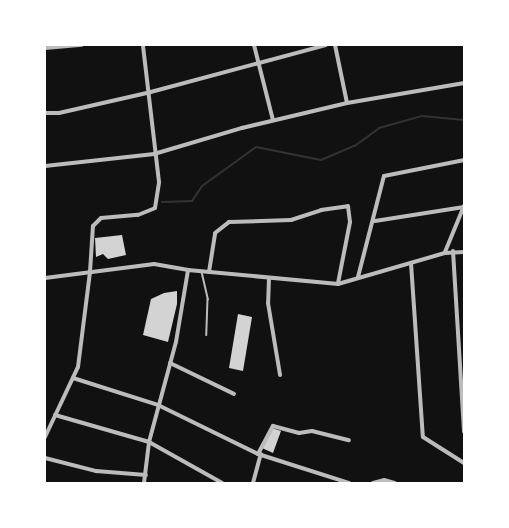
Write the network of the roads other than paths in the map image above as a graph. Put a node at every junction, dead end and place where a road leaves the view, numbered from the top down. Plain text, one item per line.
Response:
1 (81, 45) edge
2 (142, 45) edge
3 (254, 45) edge
4 (326, 45) edge
5 (335, 45) edge
6 (45, 48) edge
7 (259, 61) junction
8 (464, 83) edge
9 (147, 93) junction
10 (347, 103) junction
11 (45, 113) edge
12 (273, 120) junction
13 (154, 154) junction
14 (464, 160) edge
15 (45, 166) edge
16 (464, 206) edge
17 (375, 221) junction
18 (453, 251) junction
19 (464, 252) edge
20 (445, 253) junction
21 (411, 263) junction
22 (188, 270) junction
23 (202, 271) junction
24 (90, 272) junction
25 (209, 272) junction
26 (358, 277) junction
27 (45, 278) edge
28 (269, 278) junction
29 (338, 284) junction
30 (207, 335) dead end
31 (170, 363) junction
32 (279, 375) dead end
33 (74, 378) junction
34 (234, 394) dead end
35 (158, 405) junction
36 (55, 416) junction
37 (464, 432) edge
38 (45, 437) edge
39 (350, 440) dead end
40 (149, 442) junction
41 (259, 454) junction
42 (45, 458) edge
43 (464, 463) edge
44 (146, 475) junction
45 (384, 482) edge
46 (144, 483) edge
47 (222, 483) edge
48 (253, 483) edge
49 (349, 483) edge
50 (372, 483) edge
51 (395, 483) edge

1 - 6 street
2 - 9 street
3 - 7 street
4 - 7 street
5 - 10 street
7 - 9 street
7 - 12 street
8 - 10 street
9 - 11 street
9 - 13 street
10 - 12 street
12 - 13 street
13 - 15 street
13 - 24 street
14 - 17 street
16 - 17 street
16 - 20 street
17 - 26 street
18 - 19 street
18 - 20 street
18 - 37 street
20 - 21 street
21 - 26 street
21 - 43 street
22 - 23 street
22 - 24 street
22 - 31 street
23 - 25 street
23 - 30 lane
24 - 27 street
24 - 33 street
25 - 28 street
25 - 29 street
26 - 29 street
28 - 29 street
28 - 32 street
31 - 34 street
31 - 35 street
33 - 35 street
33 - 36 street
35 - 40 street
35 - 41 street
36 - 38 street
36 - 40 street
39 - 41 street
40 - 44 street
40 - 47 street
41 - 48 street
41 - 49 street
42 - 44 street
44 - 46 street
45 - 50 street
45 - 51 street

